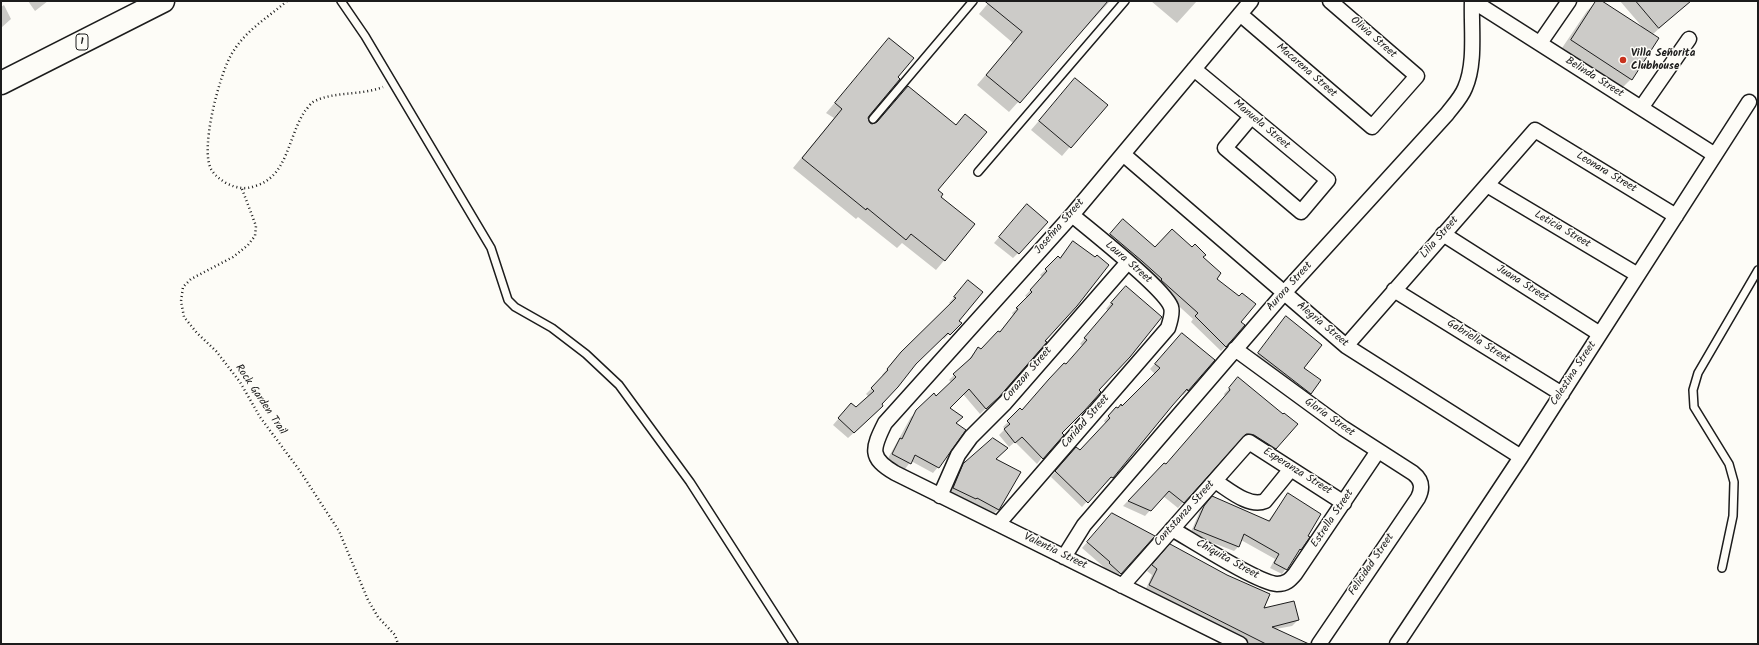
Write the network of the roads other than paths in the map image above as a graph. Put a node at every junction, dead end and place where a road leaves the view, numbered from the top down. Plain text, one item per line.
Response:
1 (163, 1) edge
2 (341, 1) edge
3 (972, 1) edge
4 (1125, 1) edge
5 (1251, 1) edge
6 (1330, 1) edge
7 (1473, 1) edge
8 (1569, 1) edge
9 (1240, 14) junction
10 (1689, 39) dead end
11 (1540, 43) junction
12 (1194, 69) junction
13 (1, 83) edge
14 (1749, 102) dead end
15 (1641, 108) junction
16 (1251, 117) junction
17 (873, 119) dead end
18 (1372, 127) joint
19 (1535, 130) joint
20 (1123, 154) junction
21 (1715, 155) junction
22 (978, 172) dead end
23 (1487, 185) junction
24 (1072, 215) junction
25 (1676, 216) junction
26 (1443, 234) junction
27 (1128, 262) junction
28 (1758, 270) edge
29 (1638, 275) junction
30 (1394, 290) junction
31 (1284, 293) junction
32 (1171, 318) joint
33 (1600, 334) junction
34 (1346, 346) junction
35 (1235, 349) junction
36 (1562, 394) junction
37 (1249, 442) joint
38 (1378, 451) junction
39 (875, 454) joint
40 (1521, 457) junction
41 (1291, 469) junction
42 (1215, 480) junction
43 (1421, 485) joint
44 (940, 496) junction
45 (1344, 503) junction
46 (998, 524) junction
47 (1172, 529) junction
48 (1064, 557) junction
49 (1722, 568) dead end
50 (1284, 583) joint
51 (1122, 586) junction
52 (794, 644) edge
53 (1240, 644) edge
54 (1319, 644) edge
55 (1397, 644) edge

1 - 13 highway, 1
2 - 52 lane
3 - 17 lane
4 - 22 lane
5 - 9 street, Josefina Street
6 - 18 street, Olivia Street
7 - 11 street, Belinda Street
7 - 31 street, Aurora Street
8 - 11 street
9 - 12 street, Josefina Street
9 - 18 street, Macarena Street
10 - 15 street
11 - 15 street, Belinda Street
12 - 16 street, Manuela Street
12 - 20 street, Josefina Street
14 - 21 street, Celestina Street
15 - 21 street, Belinda Street
16 - 16 street, Manuela Street
19 - 23 street, Lilia Street
19 - 25 street, Leonara Street
20 - 24 street, Josefina Street
20 - 31 street, Alegria Street
21 - 25 street, Celestina Street
23 - 26 street, Lilia Street
23 - 29 street, Leticia Street
24 - 27 street, Laura Street
24 - 39 street, Josefina Street
25 - 29 street, Celestina Street
26 - 30 street, Lilia Street
26 - 33 street, Juana Street
27 - 32 street, Laura Street
27 - 44 street, Corazon Street
28 - 49 lane
29 - 33 street, Celestina Street
30 - 34 street, Lilia Street
30 - 36 street, Gabriella Street
31 - 34 street, Alegria Street
31 - 35 street, Aurora Street
32 - 46 street, Caridad Street
33 - 36 street, Celestina Street
34 - 40 street, Alegria Street
35 - 38 street, Gloria Street
35 - 48 street, Aurora Street
36 - 40 street, Celestina Street
37 - 41 street, Esperanza Street
37 - 42 street, Contstanza Street
38 - 43 street, Gloria Street
38 - 45 street, Estrella Street
39 - 44 street, Valentia Street
40 - 55 street, Celestina Street
41 - 42 street
41 - 45 street, Esperanza Street
42 - 47 street, Contstanza Street
43 - 54 street, Felicidad Street
44 - 46 street, Valentia Street
45 - 50 street, Estrella Street
46 - 48 street, Valentia Street
47 - 50 street, Chiquita Street
47 - 51 street, Contstanza Street
48 - 51 street, Valentia Street
51 - 53 street, Valentia Street

